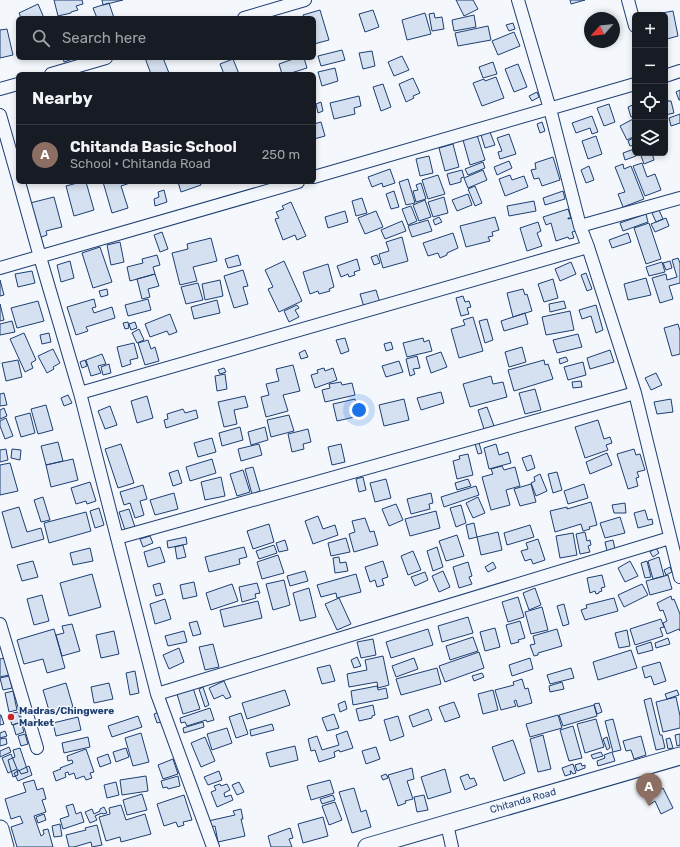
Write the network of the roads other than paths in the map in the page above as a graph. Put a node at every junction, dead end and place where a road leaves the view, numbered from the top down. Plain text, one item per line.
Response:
1 (306, 0) edge
2 (518, 0) edge
3 (628, 0) edge
4 (632, 15) edge
5 (251, 16) edge
6 (99, 60) edge
7 (680, 71) edge
8 (58, 72) edge
9 (668, 75) edge
10 (16, 85) edge
11 (632, 85) edge
12 (0, 89) edge
13 (550, 109) junction
14 (0, 115) edge
15 (16, 171) edge
16 (316, 176) edge
17 (20, 184) edge
18 (291, 184) edge
19 (680, 198) edge
20 (580, 226) junction
21 (588, 247) junction
22 (40, 257) junction
23 (0, 268) edge
24 (80, 393) junction
25 (635, 394) junction
26 (117, 538) junction
27 (670, 538) junction
28 (680, 577) edge
29 (0, 624) edge
30 (157, 694) junction
31 (37, 748) dead end
32 (680, 756) edge
33 (447, 824) junction
34 (0, 829) edge
35 (5, 847) edge
36 (213, 847) edge
37 (367, 847) edge
38 (452, 847) edge

1 - 5 street
2 - 13 street
3 - 4 street
6 - 8 street
7 - 9 street
10 - 12 street
11 - 13 street
13 - 16 street
13 - 20 street
14 - 15 street
17 - 22 street
18 - 22 street
19 - 20 street
20 - 21 street
21 - 24 street
21 - 25 street
22 - 23 street
22 - 24 street
24 - 26 street
25 - 26 street
25 - 27 street
26 - 30 street
27 - 28 street
27 - 30 street
29 - 31 street
30 - 36 street
32 - 33 street, Chitanda Road
33 - 37 street, Chitanda Road
33 - 38 street
34 - 35 street

